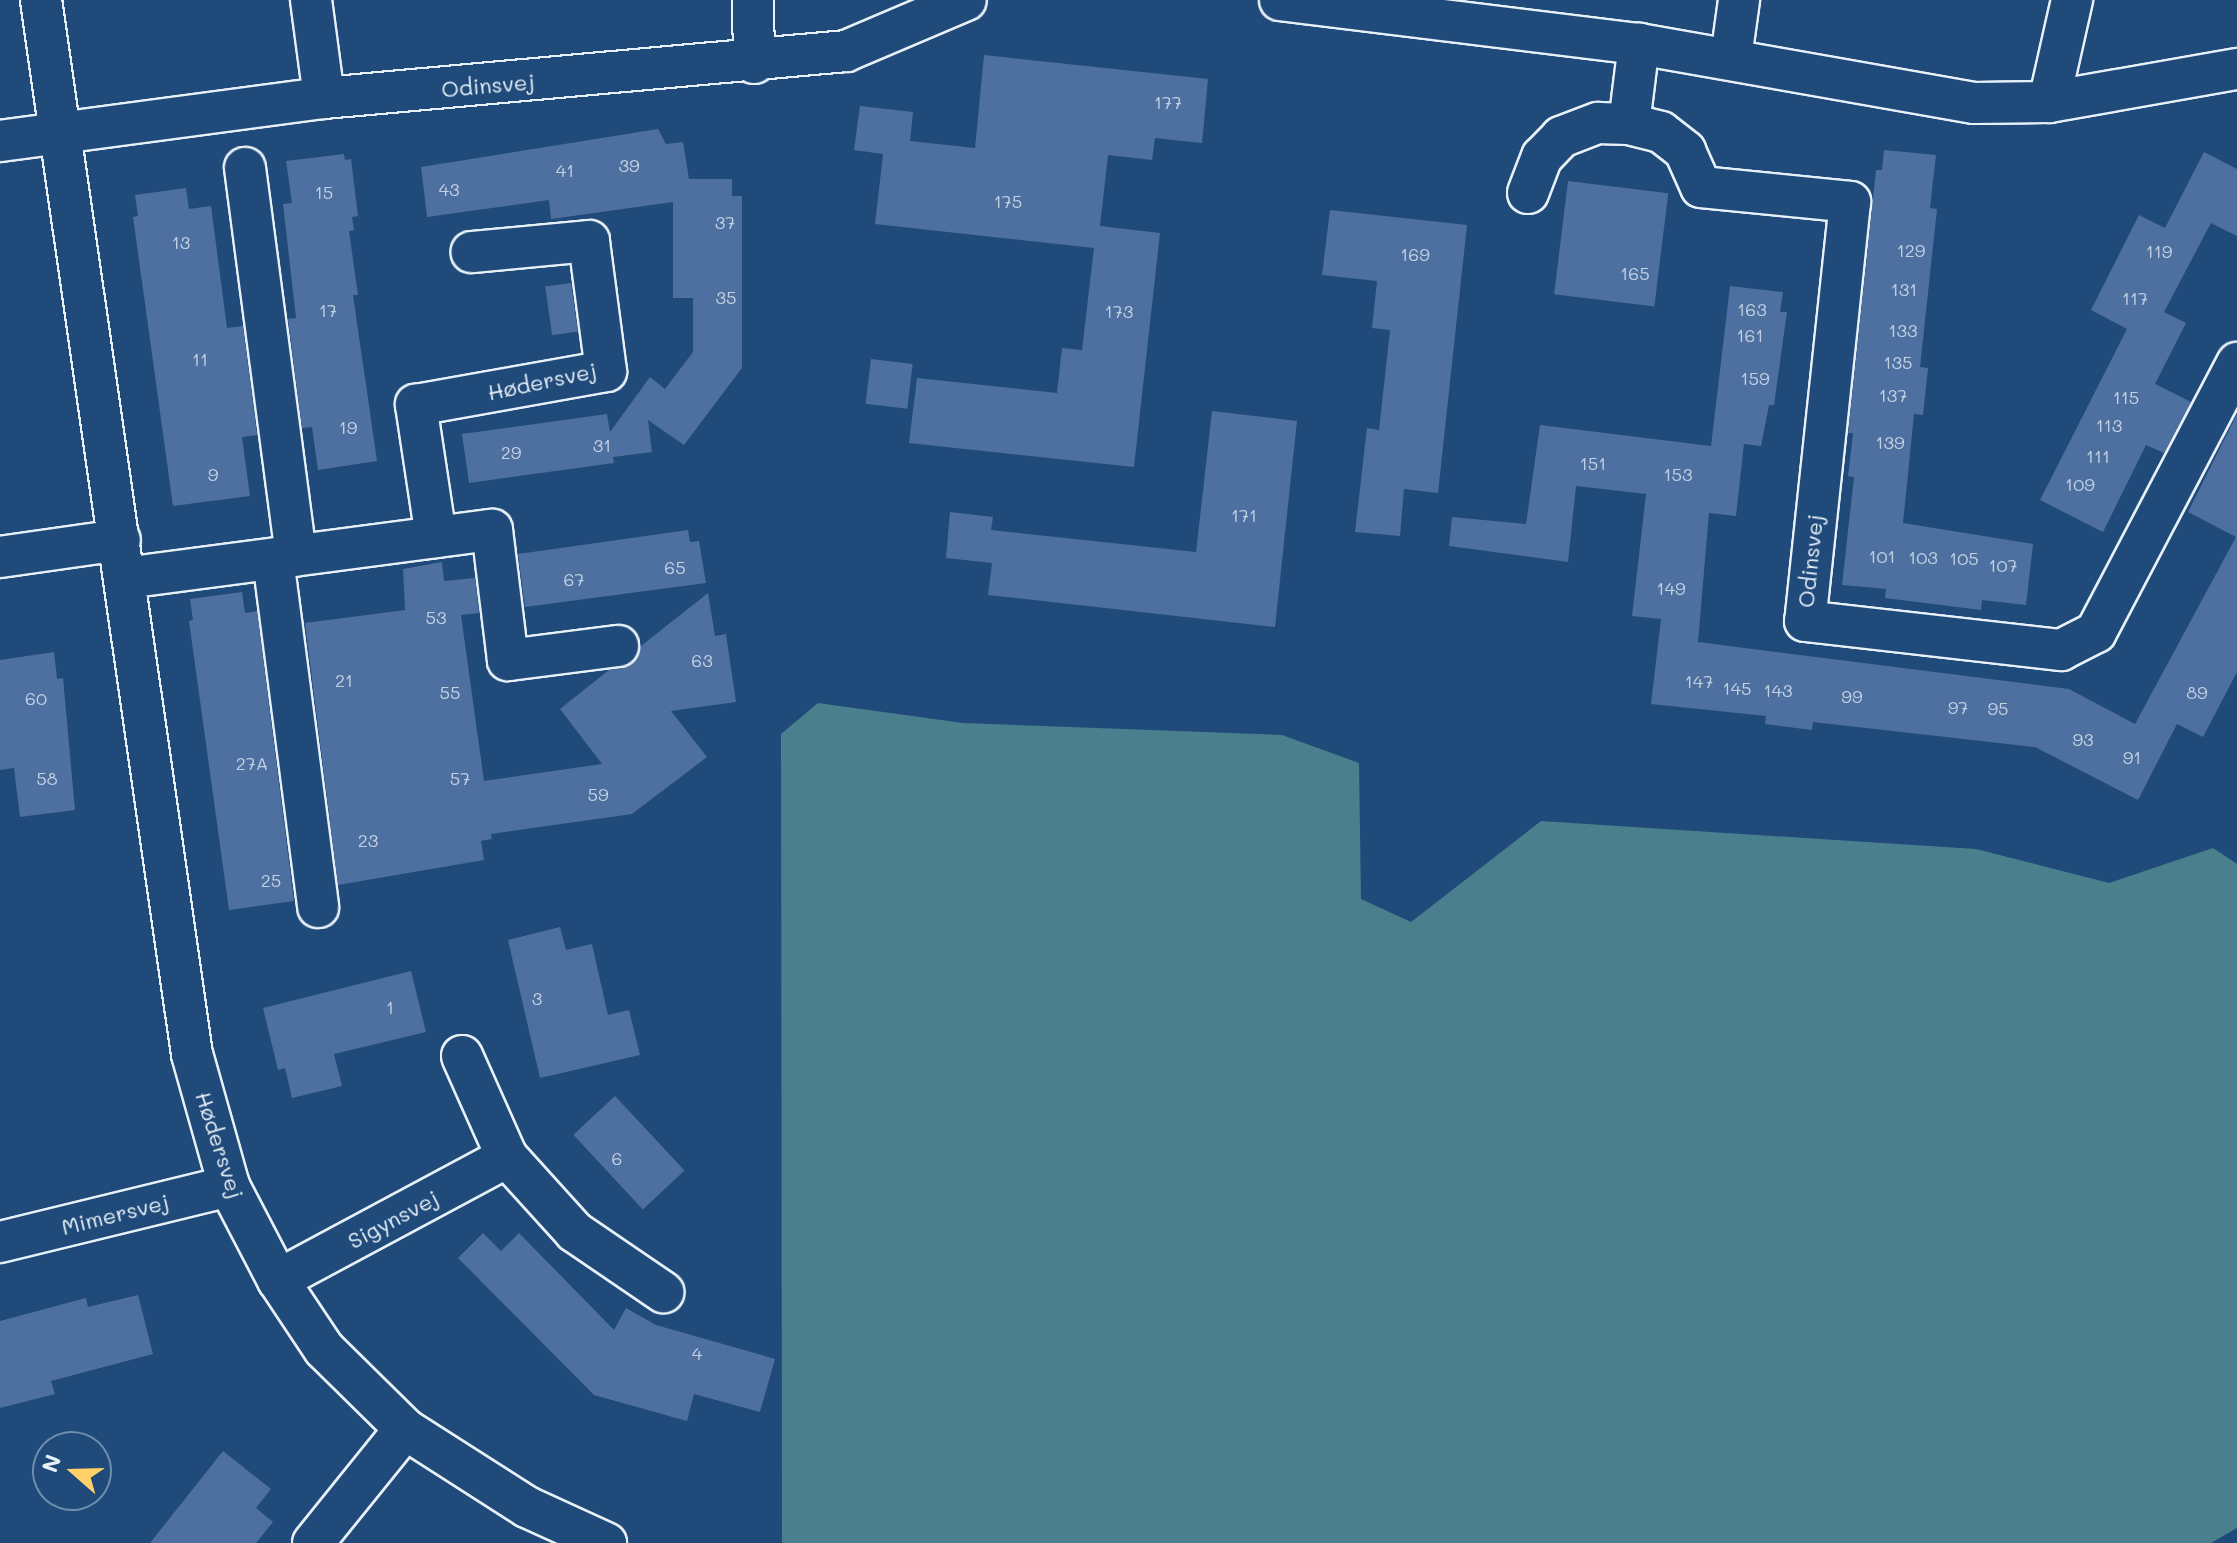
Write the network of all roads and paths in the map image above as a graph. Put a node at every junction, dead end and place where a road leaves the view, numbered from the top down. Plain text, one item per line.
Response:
1 (41, 0) edge
2 (311, 0) edge
3 (753, 0) edge
4 (966, 0) edge
5 (1280, 0) edge
6 (1739, 0) edge
7 (2072, 0) edge
8 (1376, 5) edge
9 (1639, 44) junction
10 (1731, 58) junction
11 (754, 63) junction
12 (2237, 69) edge
13 (324, 98) junction
14 (2049, 102) junction
15 (1629, 124) junction
16 (63, 132) junction
17 (0, 141) edge
18 (245, 168) dead end
19 (1528, 193) dead end
20 (472, 252) dead end
21 (2237, 363) edge
22 (436, 537) junction
23 (0, 557) edge
24 (284, 557) junction
25 (122, 559) junction
26 (618, 646) dead end
27 (318, 907) dead end
28 (462, 1056) dead end
29 (507, 1157) junction
30 (229, 1186) junction
31 (0, 1242) edge
32 (278, 1280) junction
33 (663, 1292) dead end
34 (405, 1429) junction
35 (313, 1543) edge
36 (606, 1543) edge

1 - 16 street, Hødersvej
2 - 13 street
3 - 11 street
4 - 11 street, Odinsvej
5 - 8 street
6 - 10 street
7 - 14 street
8 - 9 street
9 - 10 street
9 - 15 street
10 - 14 street
11 - 13 street, Odinsvej
12 - 14 street
13 - 16 street, Odinsvej
15 - 19 street, Odinsvej
15 - 21 street, Odinsvej
16 - 17 street, Odinsvej
16 - 25 street, Hødersvej
18 - 24 street
20 - 22 street, Hødersvej
22 - 24 street
22 - 26 street
23 - 25 street
24 - 25 street
24 - 27 street
25 - 30 street, Hødersvej
28 - 29 street
29 - 32 street, Sigynsvej
29 - 33 street
30 - 31 street, Mimersvej
30 - 32 street, Hødersvej
32 - 34 street, Hødersvej
34 - 35 street
34 - 36 street, Hødersvej

